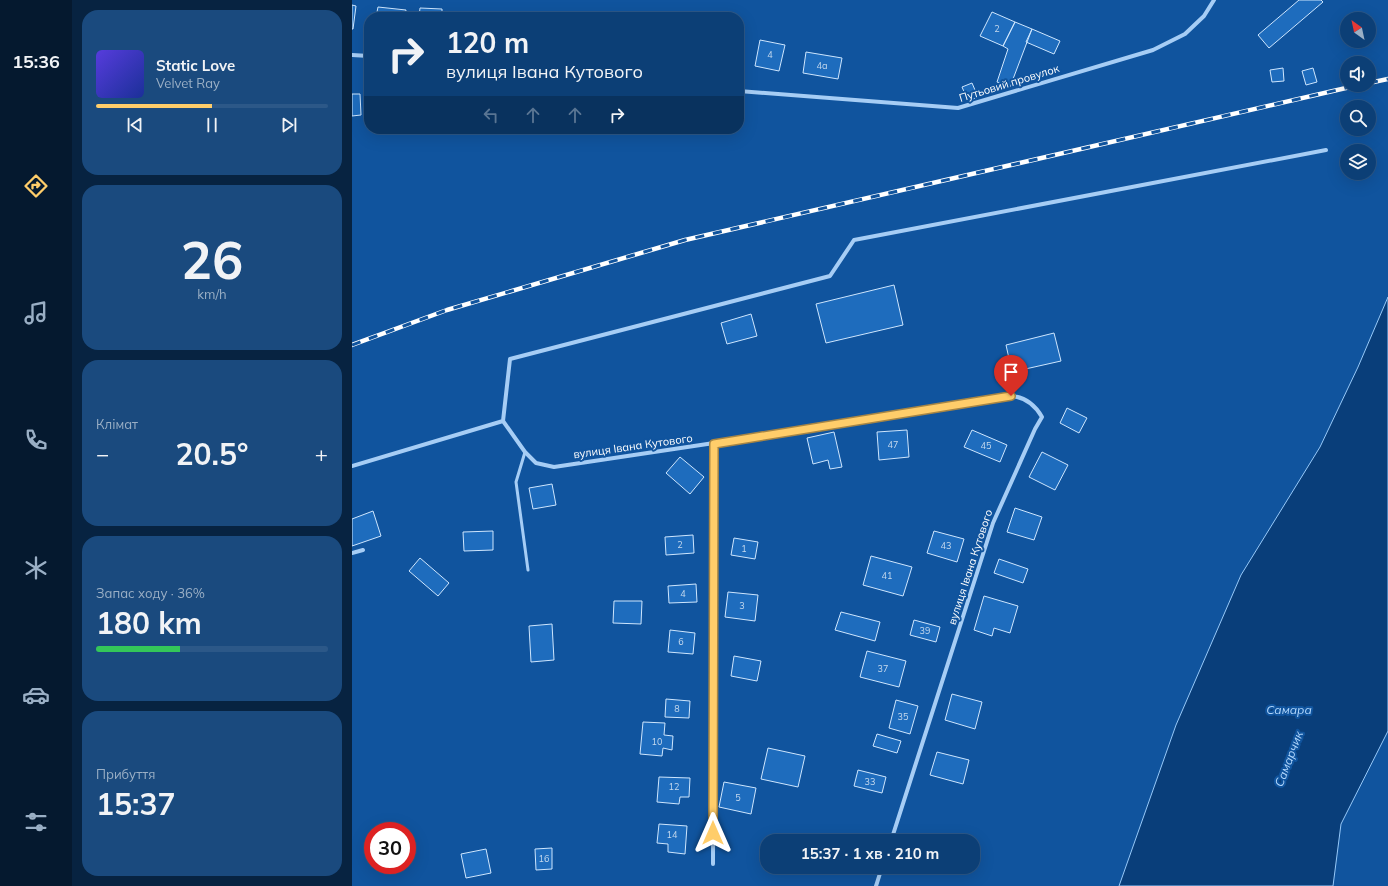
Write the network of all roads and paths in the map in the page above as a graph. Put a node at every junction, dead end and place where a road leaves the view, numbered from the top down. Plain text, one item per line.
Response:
1 (1214, 0) edge
2 (352, 55) edge
3 (364, 56) edge
4 (744, 91) edge
5 (1326, 150) dead end
6 (503, 421) junction
7 (714, 444) junction
8 (524, 452) junction
9 (352, 466) edge
10 (363, 550) dead end
11 (352, 553) edge
12 (528, 570) dead end
13 (893, 834) edge
14 (713, 864) dead end
15 (880, 874) edge
16 (876, 886) edge

1 - 4 street, Путьовий провулок
2 - 3 street
5 - 6 street
6 - 8 street, вулиця Івана Кутового
6 - 9 street
7 - 8 street, вулиця Івана Кутового
7 - 13 street, вулиця Івана Кутового
7 - 14 street
8 - 12 lane
10 - 11 street
15 - 16 street

